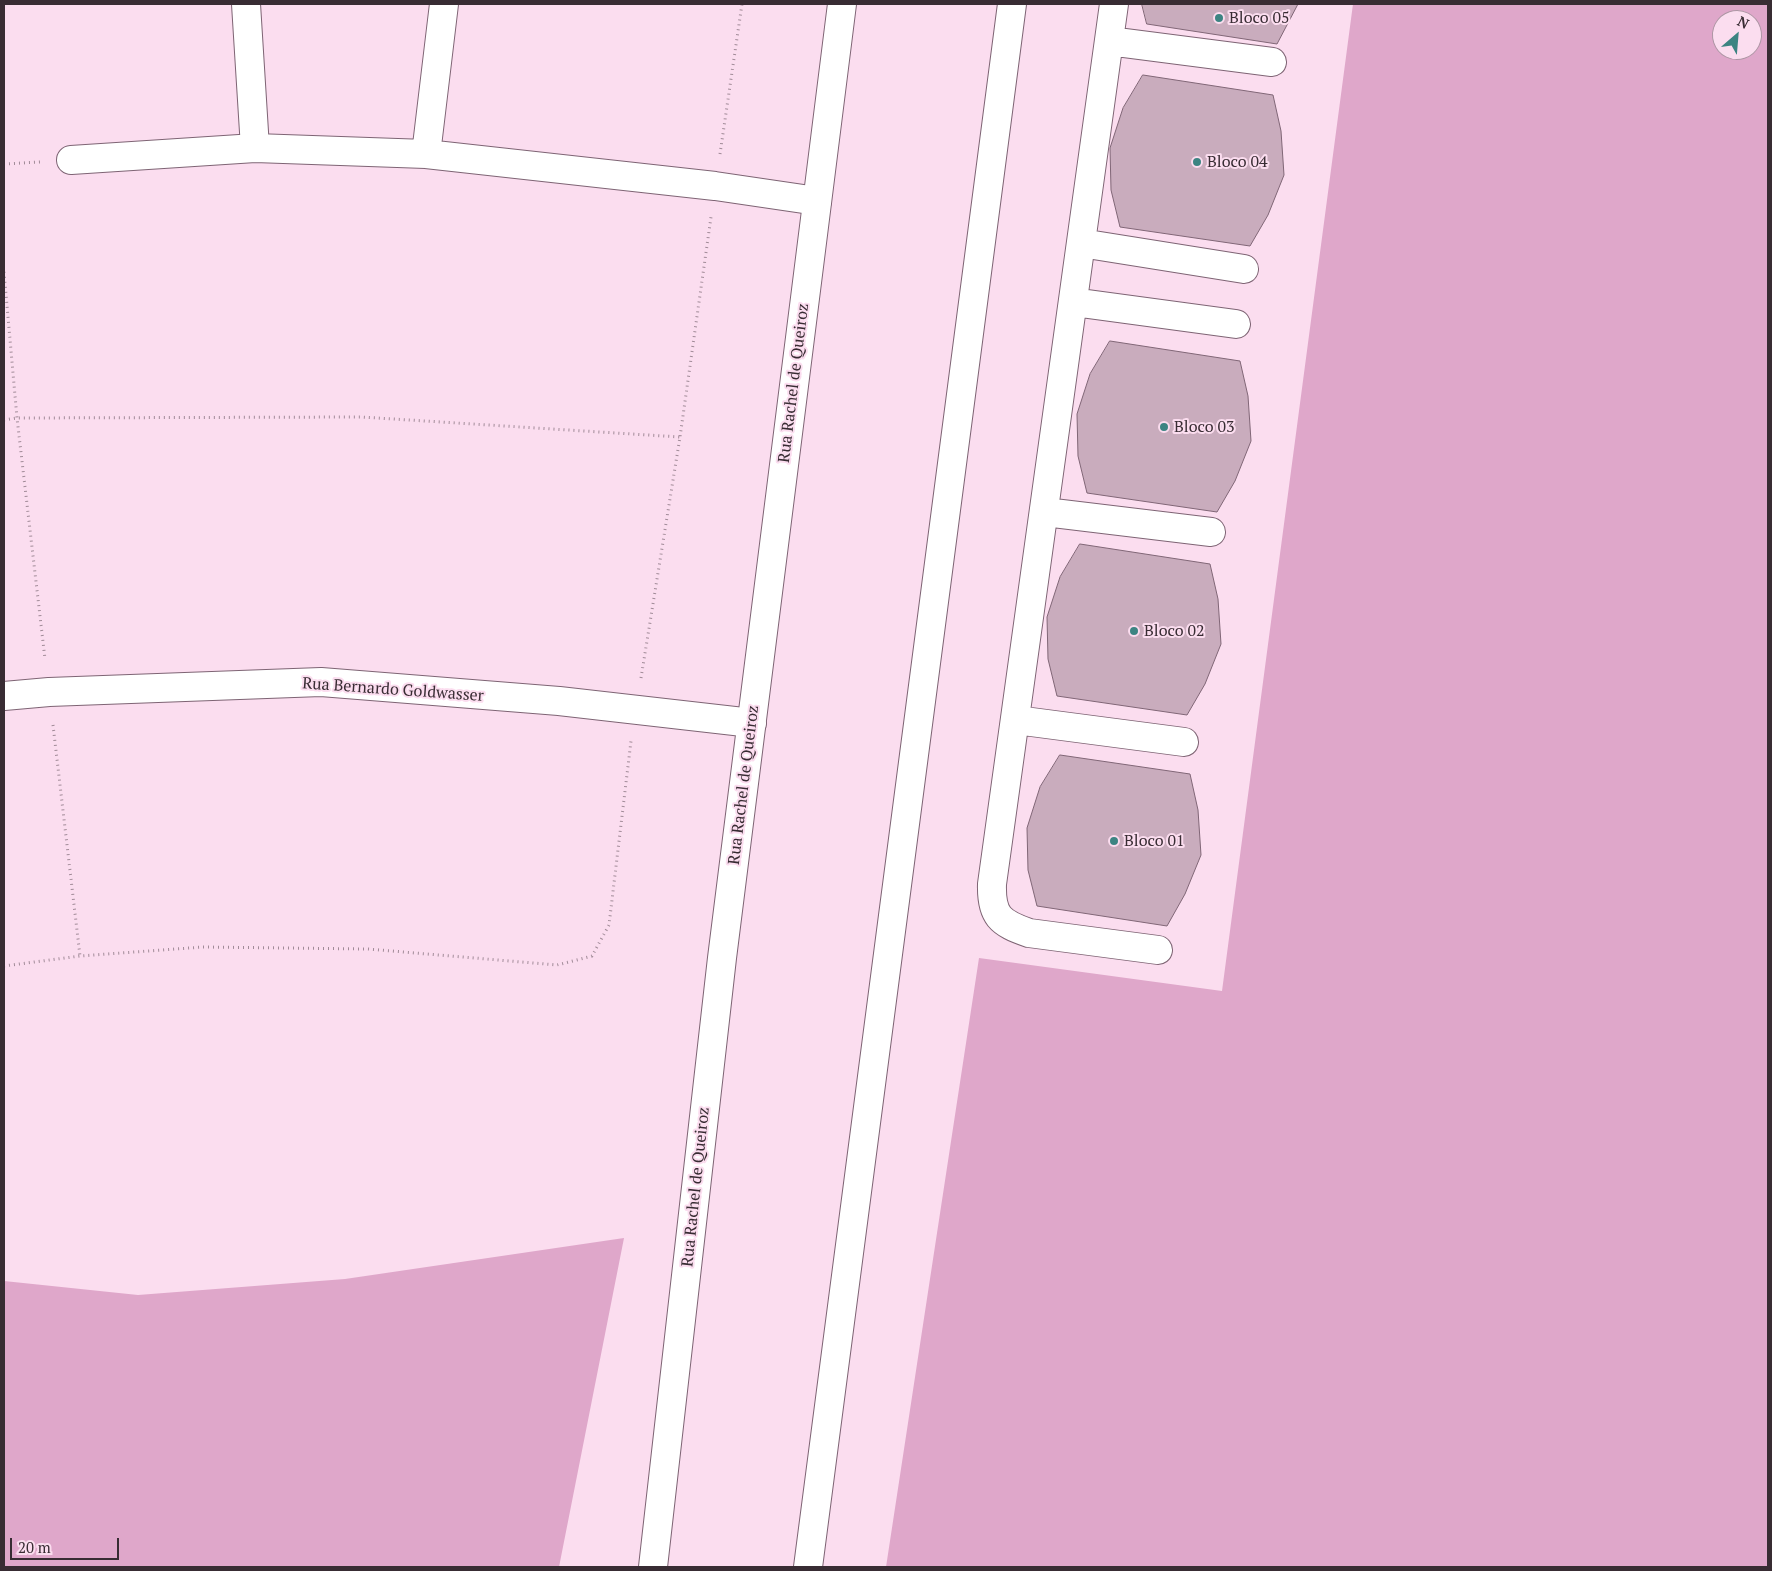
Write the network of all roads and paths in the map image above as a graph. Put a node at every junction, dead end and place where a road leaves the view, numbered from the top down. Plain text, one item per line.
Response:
1 (246, 4) edge
2 (444, 4) edge
3 (742, 4) edge
4 (842, 4) edge
5 (1012, 4) edge
6 (1114, 4) edge
7 (1109, 41) junction
8 (1272, 62) dead end
9 (255, 148) junction
10 (426, 154) junction
11 (70, 160) dead end
12 (17, 163) dead end
13 (4, 164) edge
14 (715, 186) junction
15 (817, 201) junction
16 (1081, 243) junction
17 (1244, 269) dead end
18 (4, 272) edge
19 (1073, 302) junction
20 (1236, 324) dead end
21 (17, 418) junction
22 (4, 420) edge
23 (680, 437) junction
24 (1044, 512) junction
25 (1211, 532) dead end
26 (49, 692) junction
27 (4, 696) edge
28 (635, 711) junction
29 (1016, 720) junction
30 (752, 723) junction
31 (1184, 742) dead end
32 (1158, 950) dead end
33 (80, 956) junction
34 (4, 966) edge
35 (653, 1567) edge
36 (808, 1567) edge

1 - 9 street
2 - 10 street
3 - 14 path
4 - 15 street, Rua Rachel de Queiroz
5 - 36 street
6 - 7 street
7 - 8 street
7 - 16 street
9 - 10 street
9 - 11 street
10 - 14 street
12 - 13 path
14 - 15 street
14 - 23 path
15 - 30 street, Rua Rachel de Queiroz
16 - 17 street
16 - 19 street
18 - 21 path
19 - 20 street
19 - 24 street
21 - 22 path
21 - 23 path
21 - 26 path
23 - 28 path
24 - 25 street
24 - 29 street
26 - 27 street, Rua Bernardo Goldwasser
26 - 28 street, Rua Bernardo Goldwasser
26 - 33 path
28 - 30 street, Rua Bernardo Goldwasser
28 - 33 path
29 - 31 street
29 - 32 street
30 - 35 street, Rua Rachel de Queiroz
33 - 34 path

